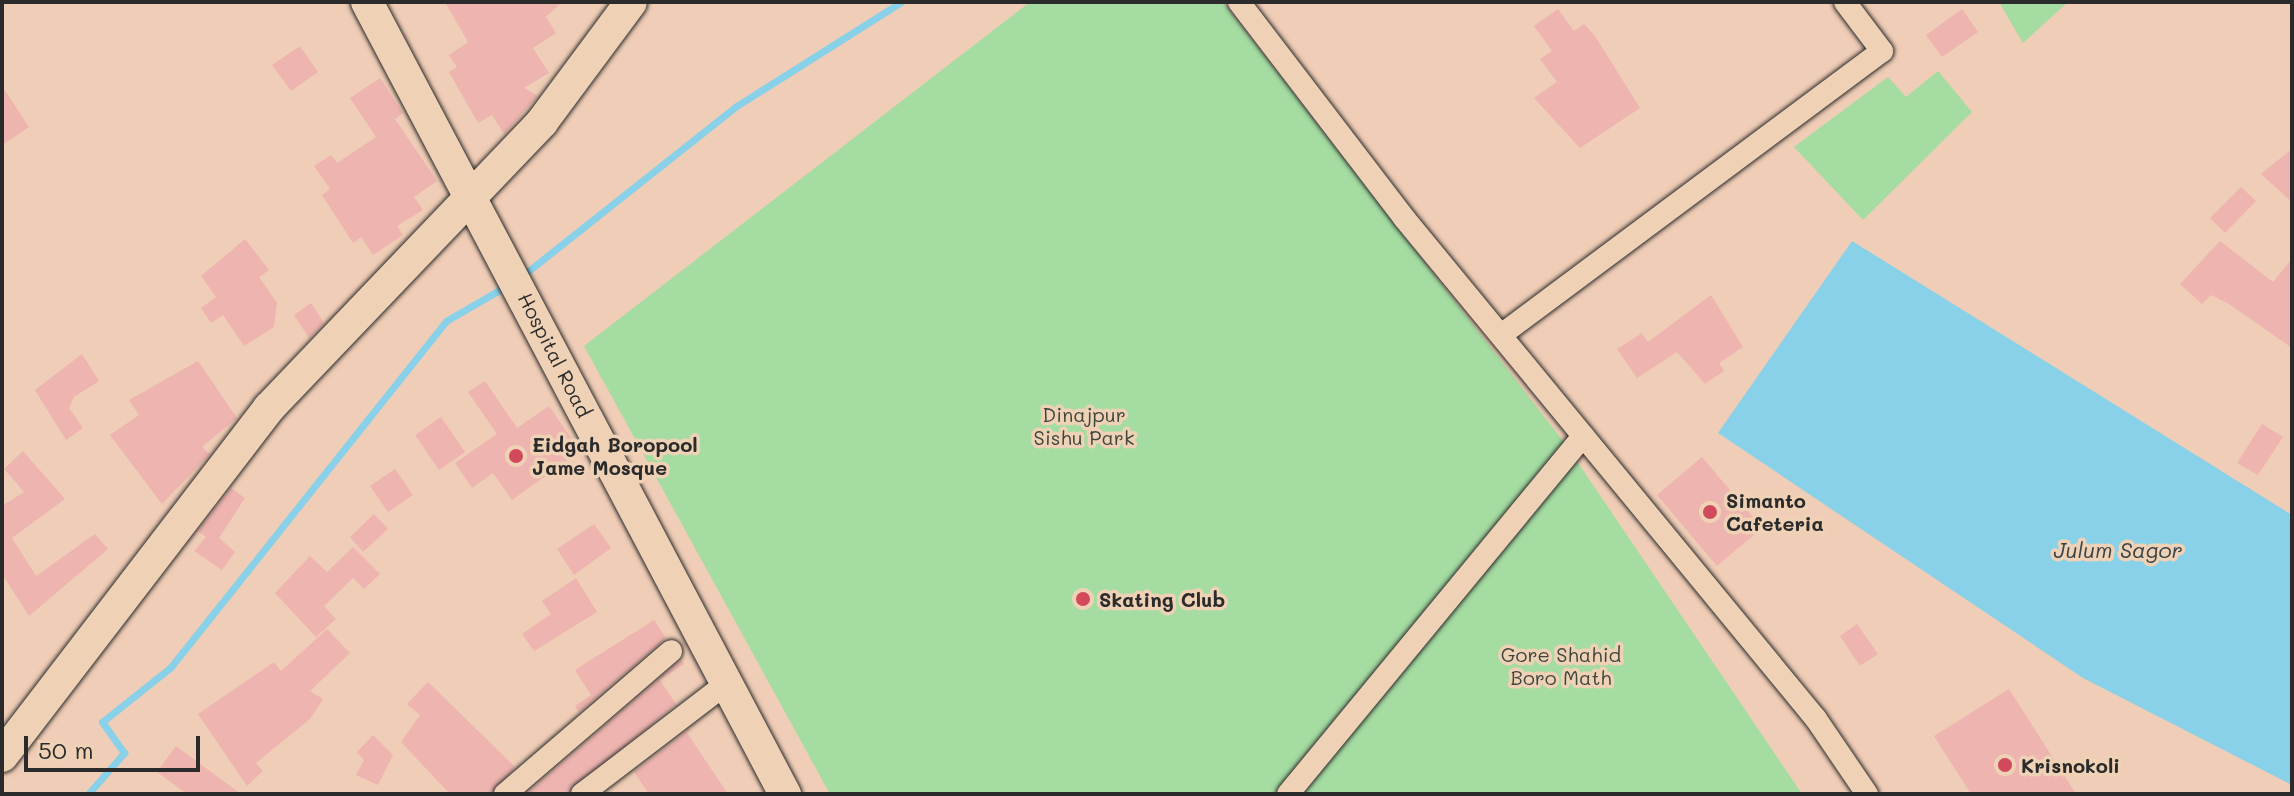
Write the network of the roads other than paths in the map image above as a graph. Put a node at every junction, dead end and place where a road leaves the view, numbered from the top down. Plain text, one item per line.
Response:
1 (367, 2) edge
2 (631, 2) edge
3 (1239, 2) edge
4 (1845, 2) edge
5 (471, 196) junction
6 (1501, 335) junction
7 (1583, 436) junction
8 (671, 651) dead end
9 (727, 683) junction
10 (2, 756) edge
11 (505, 794) edge
12 (582, 794) edge
13 (785, 794) edge
14 (1288, 794) edge
15 (1867, 794) edge

1 - 5 street, Hospital Road
2 - 5 street
3 - 6 street
4 - 6 street
5 - 9 street, Hospital Road
5 - 10 street
6 - 7 street
7 - 14 street
7 - 15 street
8 - 11 street
9 - 12 street
9 - 13 street, Hospital Road

